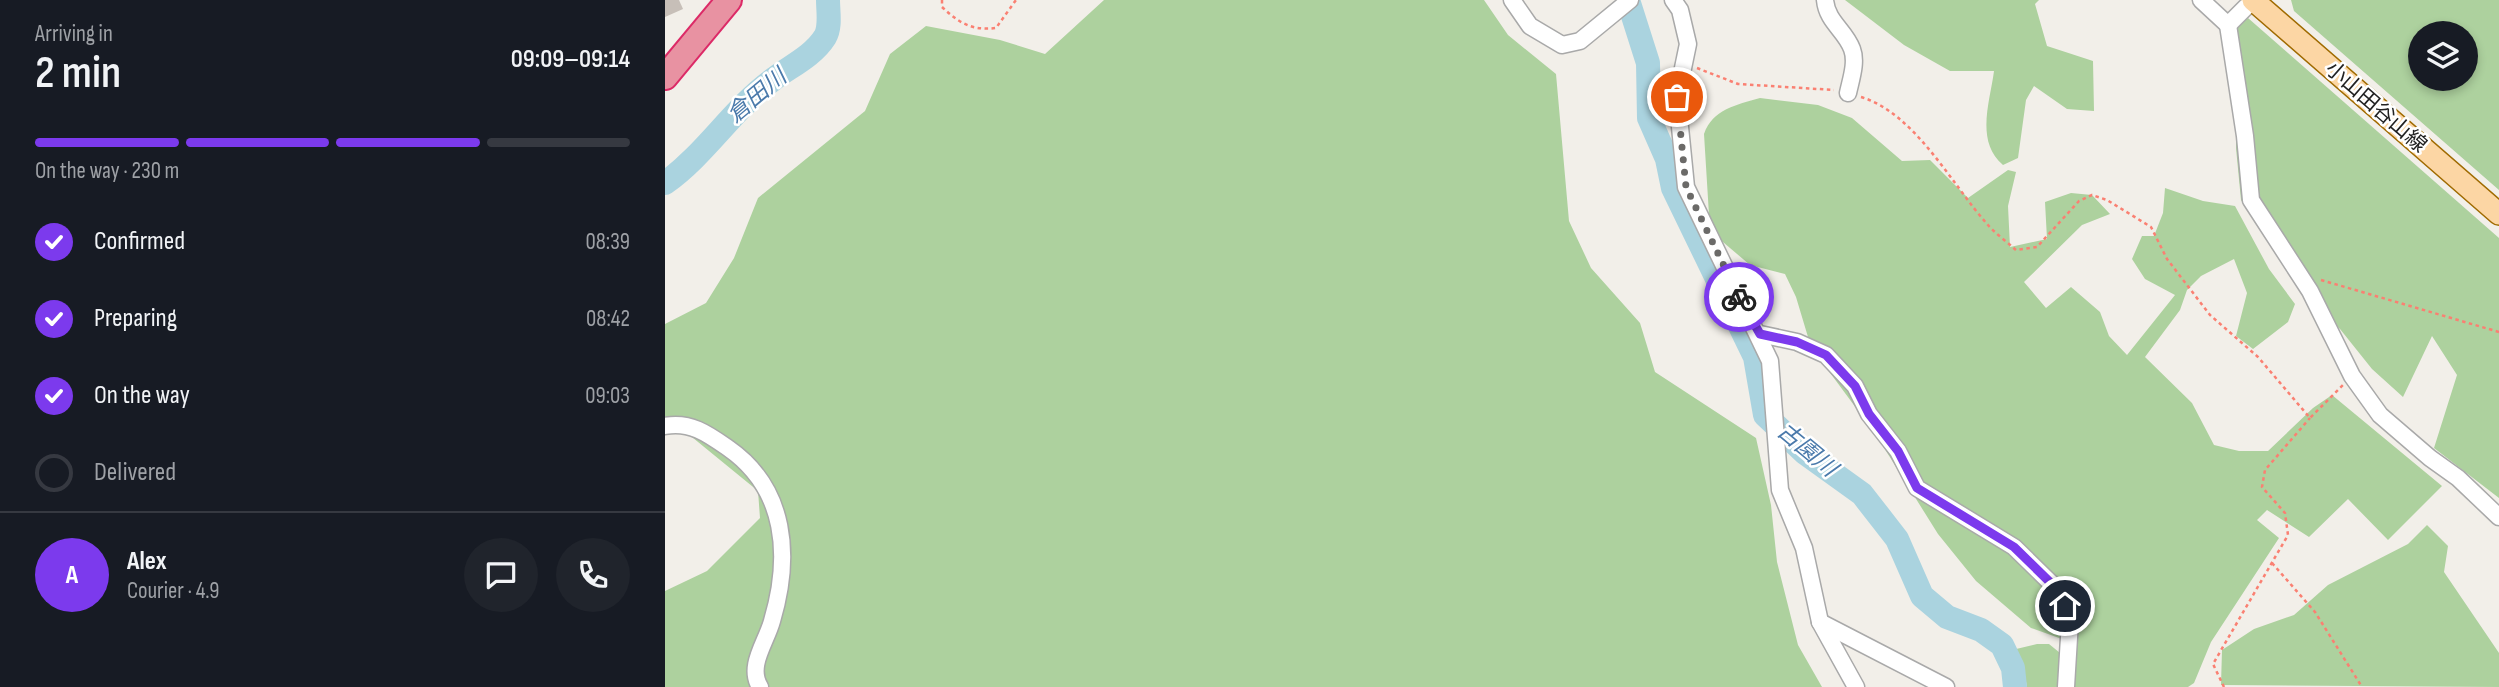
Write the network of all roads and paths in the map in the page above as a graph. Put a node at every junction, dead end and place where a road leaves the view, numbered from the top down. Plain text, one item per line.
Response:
1 (729, 0) edge
2 (942, 0) edge
3 (1016, 0) edge
4 (1512, 0) edge
5 (1673, 0) edge
6 (1825, 0) edge
7 (2201, 0) edge
8 (2253, 0) edge
9 (1627, 2) edge
10 (2228, 25) junction
11 (1684, 63) junction
12 (665, 77) edge
13 (1848, 93) junction
14 (2499, 214) edge
15 (2302, 279) junction
16 (2499, 332) edge
17 (1760, 334) junction
18 (2352, 376) junction
19 (2310, 418) junction
20 (665, 426) edge
21 (2499, 517) edge
22 (2272, 563) junction
23 (1820, 622) junction
24 (760, 687) edge
25 (1856, 687) edge
26 (1946, 687) edge
27 (2066, 687) edge
28 (2224, 687) edge
29 (2362, 687) edge

1 - 12 highway
2 - 3 path
4 - 9 street
5 - 11 street
6 - 13 street
7 - 10 street
8 - 10 street
8 - 14 main road, 小山田谷山線
10 - 15 street
11 - 13 path
11 - 17 street
13 - 19 path
15 - 16 path
15 - 18 street
17 - 23 street
17 - 27 street
18 - 19 path
18 - 21 street
19 - 22 path
20 - 24 street
22 - 28 path
22 - 29 path
23 - 25 street
23 - 26 street

